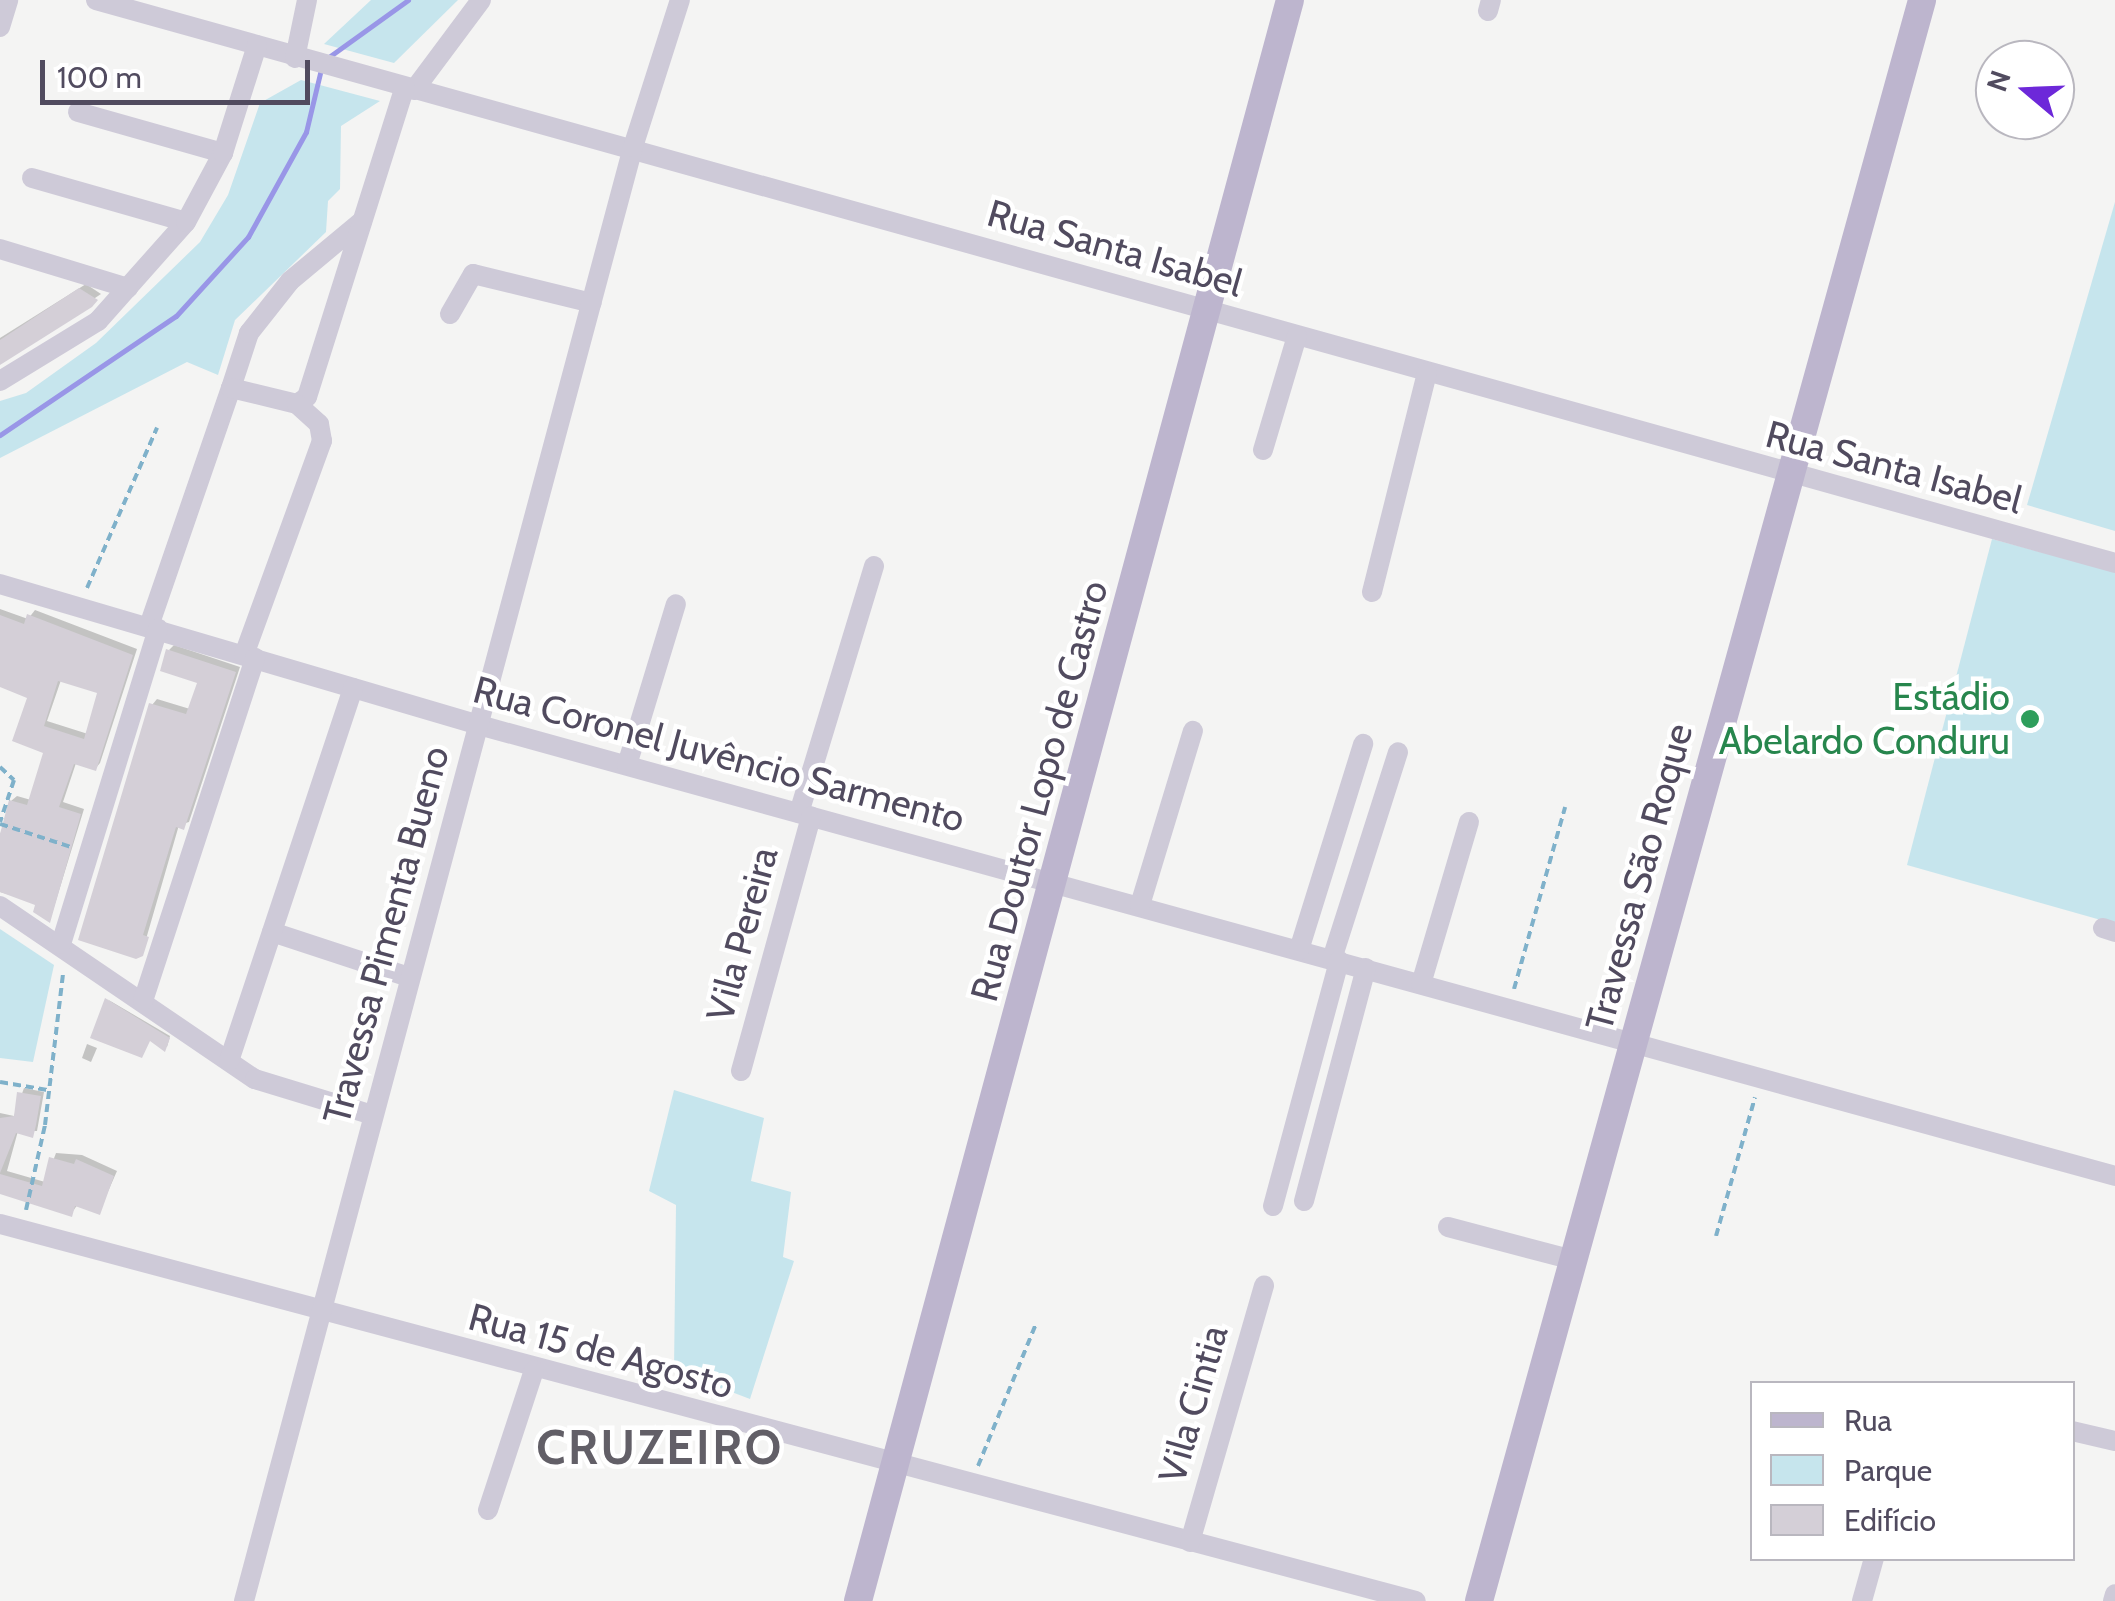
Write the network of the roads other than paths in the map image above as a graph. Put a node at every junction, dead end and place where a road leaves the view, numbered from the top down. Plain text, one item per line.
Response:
1 (8, 0) edge
2 (96, 0) edge
3 (307, 0) edge
4 (481, 0) edge
5 (680, 0) edge
6 (1290, 0) edge
7 (1922, 0) edge
8 (0, 26) edge
9 (256, 45) junction
10 (303, 60) junction
11 (410, 89) junction
12 (78, 112) dead end
13 (634, 147) junction
14 (223, 153) junction
15 (32, 178) dead end
16 (364, 220) junction
17 (186, 222) junction
18 (0, 249) edge
19 (128, 288) junction
20 (592, 303) junction
21 (1205, 310) junction
22 (450, 314) dead end
23 (1297, 336) junction
24 (1427, 372) junction
25 (0, 381) edge
26 (231, 388) junction
27 (297, 404) junction
28 (1263, 450) dead end
29 (1789, 475) junction
30 (2115, 564) edge
31 (874, 566) dead end
32 (0, 584) edge
33 (1372, 592) dead end
34 (676, 604) dead end
35 (154, 628) junction
36 (250, 657) junction
37 (352, 688) junction
38 (480, 725) junction
39 (1193, 731) dead end
40 (1363, 744) dead end
41 (1398, 752) dead end
42 (626, 765) junction
43 (805, 814) junction
44 (1469, 822) dead end
45 (1055, 882) junction
46 (1140, 905) junction
47 (0, 906) edge
48 (272, 932) junction
49 (63, 950) junction
50 (1299, 950) junction
51 (1336, 960) junction
52 (1366, 968) junction
53 (409, 977) junction
54 (1421, 984) junction
55 (144, 1001) junction
56 (1632, 1044) junction
57 (229, 1062) junction
58 (741, 1071) dead end
59 (373, 1114) junction
60 (2115, 1176) edge
61 (1304, 1201) dead end
62 (1273, 1206) dead end
63 (0, 1224) edge
64 (1448, 1226) dead end
65 (1573, 1260) junction
66 (1264, 1285) dead end
67 (322, 1310) junction
68 (534, 1370) junction
69 (2075, 1432) edge
70 (2115, 1441) edge
71 (895, 1465) junction
72 (488, 1510) dead end
73 (1190, 1542) junction
74 (1873, 1561) edge
75 (244, 1601) edge
76 (858, 1601) edge
77 (1416, 1601) edge
78 (1479, 1601) edge
79 (1862, 1601) edge

1 - 8 street
2 - 9 street, Rua Santa Isabel
3 - 10 street
4 - 11 street
5 - 13 street, Travessa Pimenta Bueno
6 - 21 main road, Rua Doutor Lopo de Castro
7 - 29 main road, Travessa São Roque
9 - 10 street, Rua Santa Isabel
9 - 14 street
10 - 11 street, Rua Santa Isabel
11 - 13 street, Rua Santa Isabel
11 - 16 street
12 - 14 street
13 - 20 street, Travessa Pimenta Bueno
13 - 21 street, Rua Santa Isabel
14 - 17 street
15 - 17 street
16 - 26 street
16 - 27 street
17 - 19 street
18 - 19 street
19 - 25 street
20 - 22 street
20 - 38 street, Travessa Pimenta Bueno
21 - 23 street, Rua Santa Isabel
21 - 45 main road, Rua Doutor Lopo de Castro
23 - 24 street, Rua Santa Isabel
23 - 28 street
24 - 29 street, Rua Santa Isabel
24 - 33 street
26 - 27 street
26 - 35 street
27 - 36 street
29 - 30 street, Rua Santa Isabel
29 - 56 main road, Travessa São Roque
31 - 43 street, Vila Pereira
32 - 35 street, Rua Coronel Juvêncio Sarmento
34 - 42 street
35 - 36 street, Rua Coronel Juvêncio Sarmento
35 - 49 street
36 - 37 street, Rua Coronel Juvêncio Sarmento
36 - 55 street
37 - 38 street, Rua Coronel Juvêncio Sarmento
37 - 48 street
38 - 42 street, Rua Coronel Juvêncio Sarmento
38 - 53 street, Travessa Pimenta Bueno
39 - 46 street
40 - 50 street
41 - 51 street
42 - 43 street, Rua Coronel Juvêncio Sarmento
43 - 45 street, Rua Coronel Juvêncio Sarmento
43 - 58 street, Vila Pereira
44 - 54 street
45 - 46 street, Rua Coronel Juvêncio Sarmento
45 - 71 main road, Rua Doutor Lopo de Castro
46 - 50 street, Rua Coronel Juvêncio Sarmento
47 - 49 street
48 - 53 street
48 - 57 street
49 - 55 street
50 - 51 street, Rua Coronel Juvêncio Sarmento
51 - 52 street, Rua Coronel Juvêncio Sarmento
51 - 62 street
52 - 54 street, Rua Coronel Juvêncio Sarmento
52 - 61 street
53 - 59 street, Travessa Pimenta Bueno
54 - 56 street, Rua Coronel Juvêncio Sarmento
55 - 57 street
56 - 60 street, Rua Coronel Juvêncio Sarmento
56 - 65 main road, Travessa São Roque
57 - 59 street
59 - 67 street, Travessa Pimenta Bueno
63 - 67 street, Rua 15 de Agosto
64 - 65 street
65 - 78 main road, Travessa São Roque
66 - 73 street, Vila Cintia
67 - 68 street, Rua 15 de Agosto
67 - 75 street, Travessa Pimenta Bueno
68 - 71 street, Rua 15 de Agosto
68 - 72 street
69 - 70 street
71 - 73 street, Rua 15 de Agosto
71 - 76 main road, Rua Doutor Lopo de Castro
73 - 77 street, Rua 15 de Agosto
74 - 79 street

